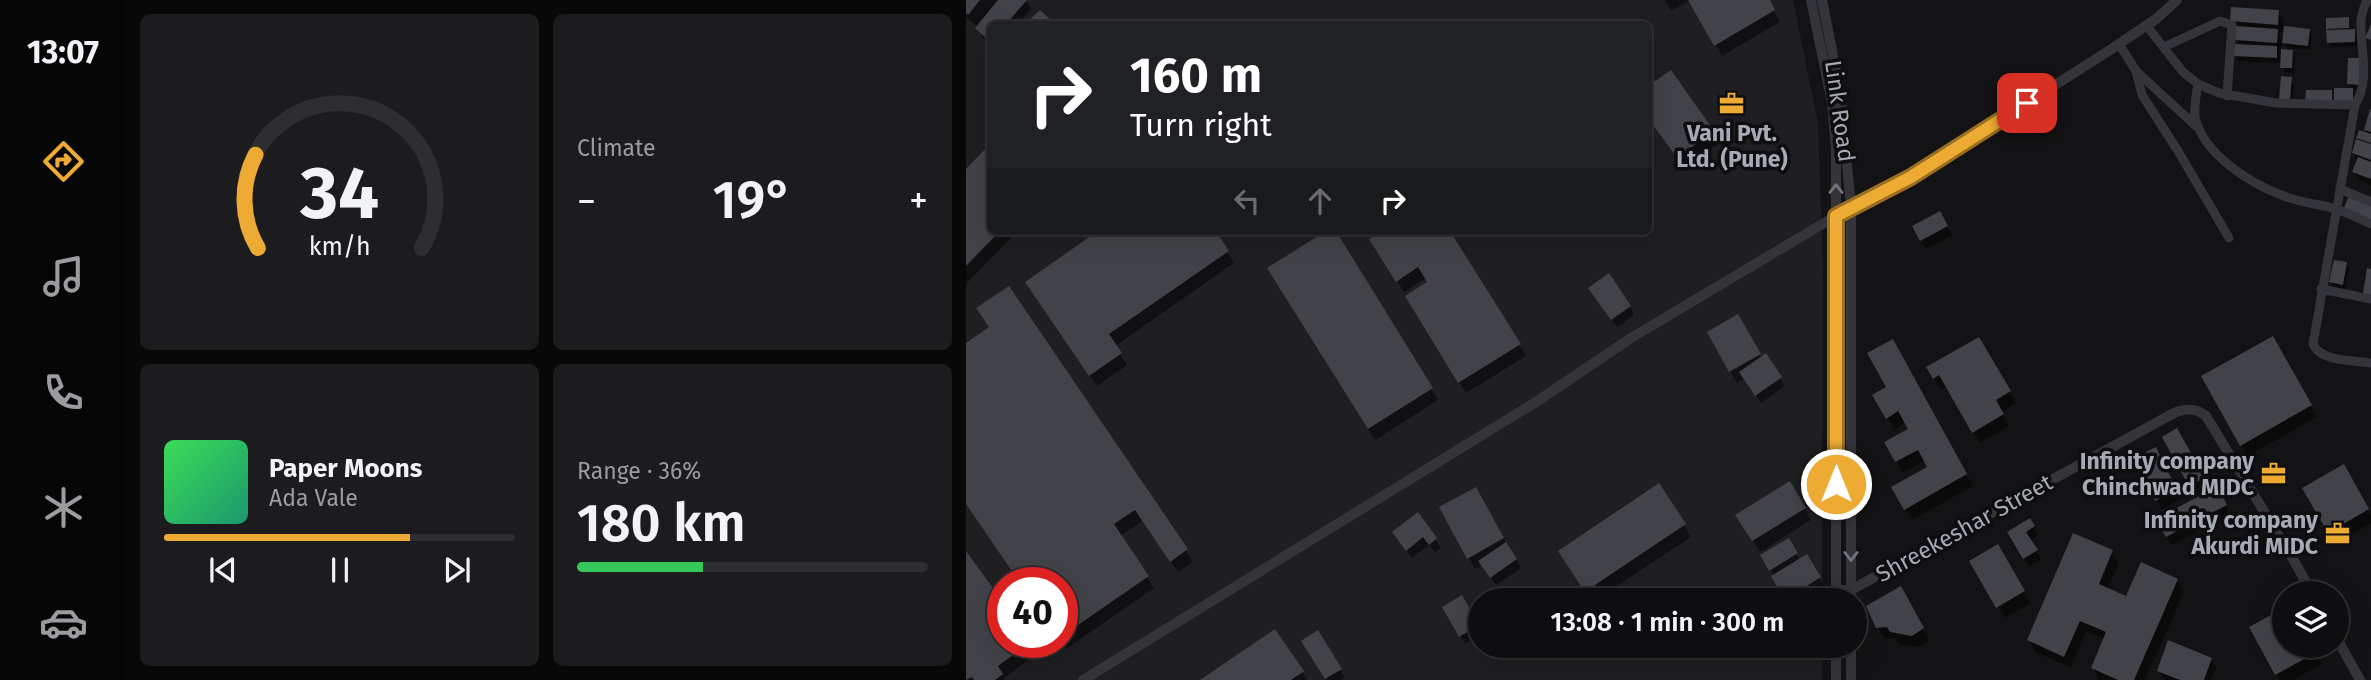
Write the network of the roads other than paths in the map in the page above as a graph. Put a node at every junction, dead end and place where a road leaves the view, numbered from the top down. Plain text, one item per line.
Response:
1 (1811, 0) edge
2 (1822, 0) edge
3 (2177, 0) edge
4 (2367, 0) edge
5 (2146, 25) junction
6 (2119, 44) junction
7 (2164, 47) junction
8 (2136, 71) junction
9 (2369, 73) edge
10 (2198, 84) junction
11 (2227, 96) junction
12 (2355, 105) junction
13 (2199, 128) junction
14 (2340, 190) junction
15 (2371, 202) edge
16 (1851, 207) junction
17 (2336, 209) junction
18 (1836, 216) junction
19 (2371, 223) edge
20 (2230, 238) dead end
21 (2321, 289) junction
22 (2371, 299) edge
23 (2371, 363) edge
24 (2305, 581) edge
25 (1836, 588) edge
26 (1851, 588) edge
27 (1863, 588) edge
28 (1836, 658) edge
29 (1851, 658) edge
30 (2348, 658) edge
31 (1083, 680) edge
32 (1836, 680) edge
33 (1851, 680) edge
34 (2360, 680) edge

18 -> 1 street, Link Road
2 - 16 street, Link Road
3 - 5 street
4 - 9 street
5 - 6 street
5 - 7 street
6 - 8 street
6 - 16 street
7 - 10 street
7 - 11 street
8 - 13 street
8 - 20 street
9 - 12 street
10 - 11 street
10 - 13 street
11 - 12 street
12 - 14 street
13 - 17 street
14 - 15 street
14 - 17 street
16 - 18 street
16 -> 26 street, Link Road
17 - 19 street
17 - 21 street
18 - 25 street, Link Road
18 - 31 street
21 - 22 street
21 - 23 street
24 - 27 street, Shreekeshar Street
28 - 32 street
29 - 33 street
30 - 34 street

